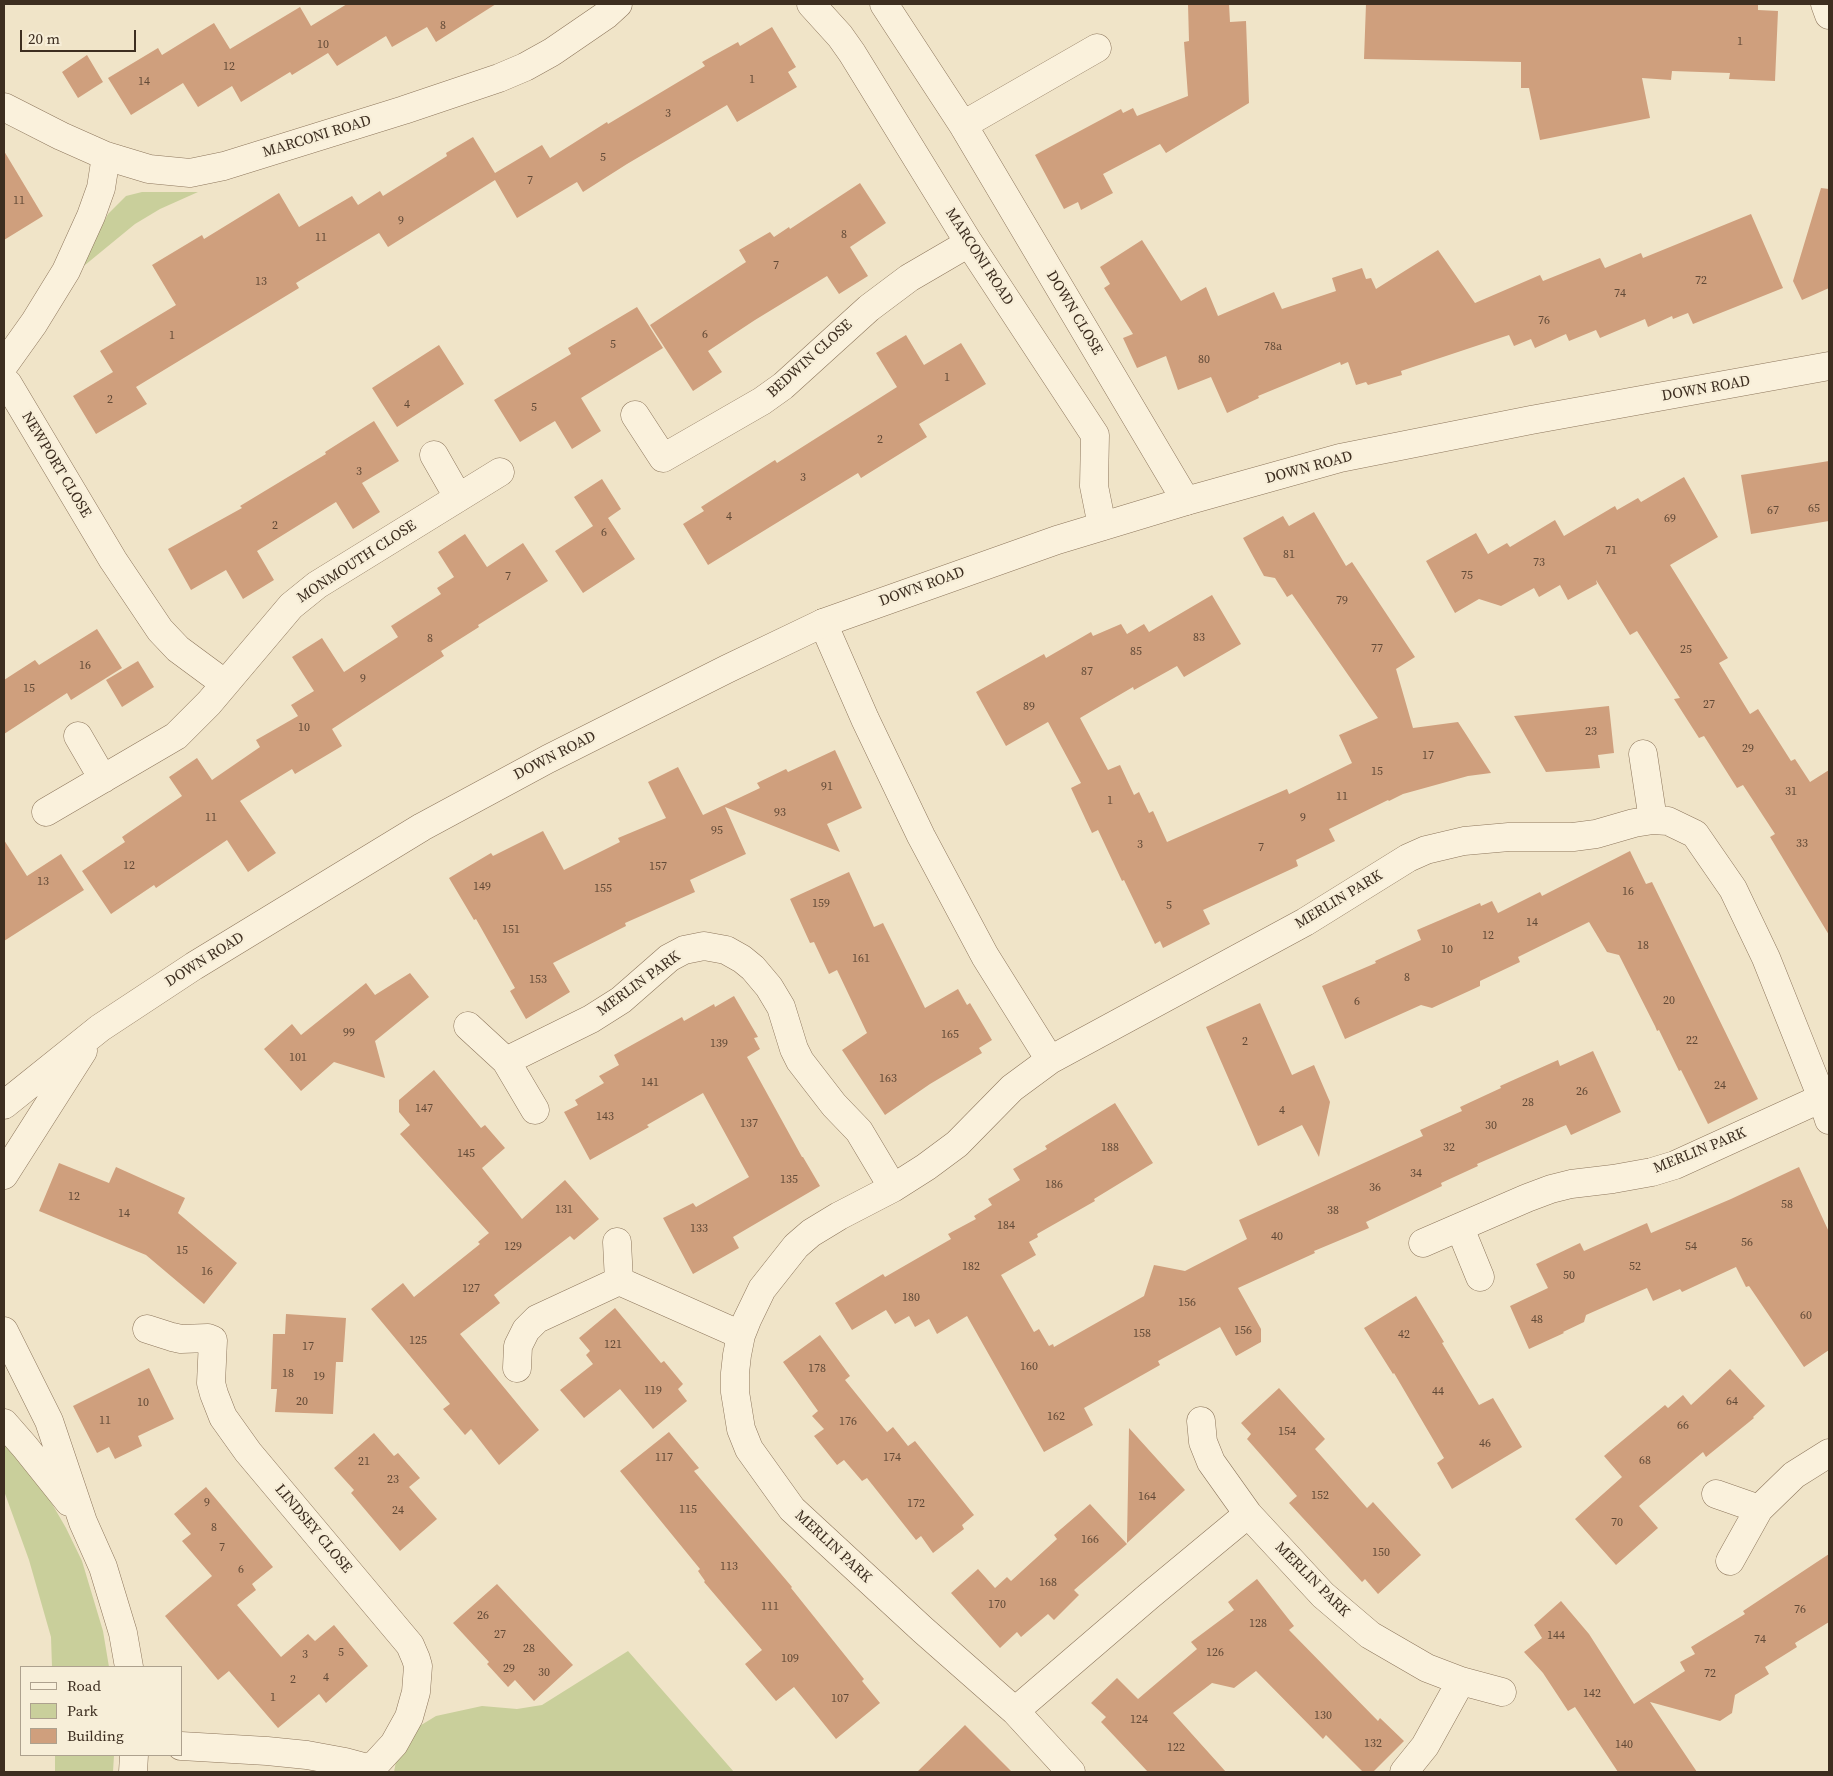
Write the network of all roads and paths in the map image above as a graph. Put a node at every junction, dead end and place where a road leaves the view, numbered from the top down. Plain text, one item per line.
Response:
1 (618, 4) edge
2 (811, 4) edge
3 (884, 4) edge
4 (1825, 4) edge
5 (1829, 15) edge
6 (1097, 48) dead end
7 (4, 107) edge
8 (963, 125) junction
9 (106, 156) junction
10 (970, 243) junction
11 (4, 365) edge
12 (1829, 366) edge
13 (4, 380) edge
14 (636, 416) dead end
15 (434, 455) dead end
16 (500, 472) dead end
17 (458, 497) junction
18 (1186, 501) junction
19 (1102, 526) junction
20 (823, 623) junction
21 (224, 683) junction
22 (78, 736) dead end
23 (1643, 754) dead end
24 (102, 779) junction
25 (46, 812) dead end
26 (1653, 820) junction
27 (468, 1026) dead end
28 (100, 1028) junction
29 (1050, 1060) junction
30 (506, 1061) junction
31 (4, 1105) edge
32 (1826, 1109) edge
33 (535, 1110) dead end
34 (4, 1175) edge
35 (893, 1188) junction
36 (1460, 1228) junction
37 (617, 1242) dead end
38 (1423, 1243) dead end
39 (1480, 1277) dead end
40 (619, 1281) junction
41 (147, 1329) dead end
42 (4, 1331) edge
43 (741, 1335) junction
44 (517, 1368) dead end
45 (1201, 1420) dead end
46 (4, 1424) edge
47 (1829, 1453) edge
48 (1716, 1494) dead end
49 (1759, 1509) junction
50 (1248, 1514) junction
51 (83, 1522) junction
52 (1730, 1561) dead end
53 (129, 1666) edge
54 (1461, 1681) junction
55 (1502, 1692) dead end
56 (1015, 1711) junction
57 (182, 1746) edge
58 (134, 1756) edge
59 (371, 1771) edge
60 (133, 1772) edge
61 (1071, 1772) edge
62 (1404, 1772) edge

1 - 9 street, MARCONI ROAD
2 - 10 street, MARCONI ROAD
3 - 8 street, DOWN CLOSE
4 - 5 street
6 - 8 street
7 - 9 street, MARCONI ROAD
8 - 18 street, DOWN CLOSE
9 - 11 street
10 - 14 street, BEDWIN CLOSE
10 - 19 street, MARCONI ROAD
12 - 18 street, DOWN ROAD
13 - 21 street, NEWPORT CLOSE
15 - 17 street
16 - 17 street, MONMOUTH CLOSE
17 - 21 street, MONMOUTH CLOSE
18 - 19 street, DOWN ROAD
19 - 20 street, DOWN ROAD
20 - 28 street, DOWN ROAD
20 - 29 street
21 - 24 street, MONMOUTH CLOSE
22 - 24 street
23 - 26 street
24 - 25 street, MONMOUTH CLOSE
26 - 29 street, MERLIN PARK
26 - 32 street, MERLIN PARK
27 - 30 street
28 - 31 street, DOWN ROAD
28 - 34 street, DOWN ROAD
29 - 35 street, MERLIN PARK
30 - 33 street
30 - 35 street, MERLIN PARK
32 - 36 street, MERLIN PARK
35 - 43 street, MERLIN PARK
36 - 38 street, MERLIN PARK
36 - 39 street
37 - 40 street
40 - 43 street
40 - 44 street
41 - 59 street, LINDSEY CLOSE
42 - 51 street
43 - 56 street, MERLIN PARK
45 - 50 street, MERLIN PARK
46 - 51 street
47 - 49 street
48 - 49 street
49 - 52 street
50 - 54 street, MERLIN PARK
50 - 56 street
51 - 53 street
54 - 55 street, MERLIN PARK
54 - 62 street
56 - 61 street, MERLIN PARK
57 - 59 street, LINDSEY CLOSE
58 - 60 street

